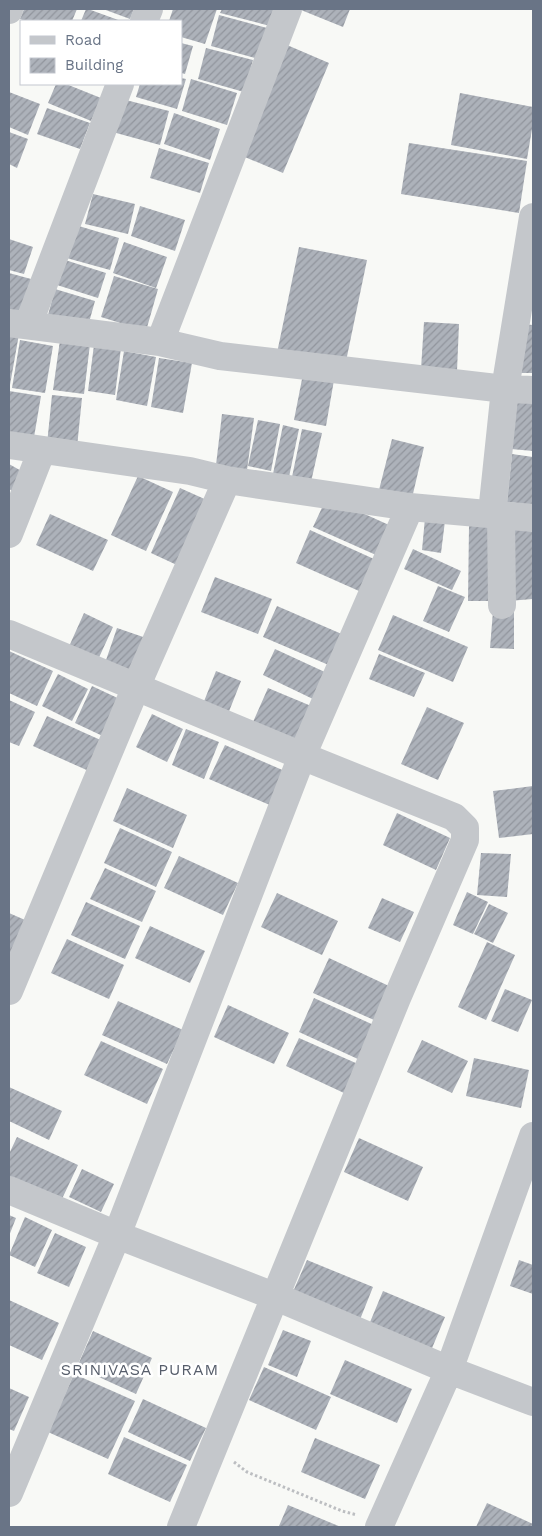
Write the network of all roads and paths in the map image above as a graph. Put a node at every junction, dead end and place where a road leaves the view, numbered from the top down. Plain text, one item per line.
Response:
1 (288, 9) edge
2 (120, 85) edge
3 (533, 216) edge
4 (18, 324) edge
5 (160, 342) junction
6 (505, 389) junction
7 (533, 390) edge
8 (9, 445) edge
9 (42, 450) junction
10 (227, 480) junction
11 (410, 507) junction
12 (496, 514) junction
13 (533, 518) edge
14 (9, 534) edge
15 (502, 605) dead end
16 (9, 634) edge
17 (136, 687) junction
18 (302, 756) junction
19 (9, 992) edge
20 (533, 1136) edge
21 (9, 1190) edge
22 (117, 1235) junction
23 (274, 1296) junction
24 (449, 1370) junction
25 (533, 1402) edge
26 (214, 1446) junction
27 (9, 1493) edge
28 (380, 1525) edge
29 (181, 1527) edge

1 - 5 street
2 - 4 street
3 - 6 street
4 - 5 street
5 - 6 street
6 - 7 street
6 - 12 street
8 - 9 street
9 - 10 street
9 - 14 street
10 - 11 street
10 - 17 street
11 - 12 street
11 - 18 street
12 - 13 street
12 - 15 street
16 - 17 street
17 - 18 street
17 - 19 street
18 - 22 street
18 - 23 street
20 - 24 street
21 - 22 street
22 - 23 street
22 - 27 street
23 - 24 street
23 - 26 street
24 - 25 street
24 - 28 street
26 - 28 path
26 - 29 street

